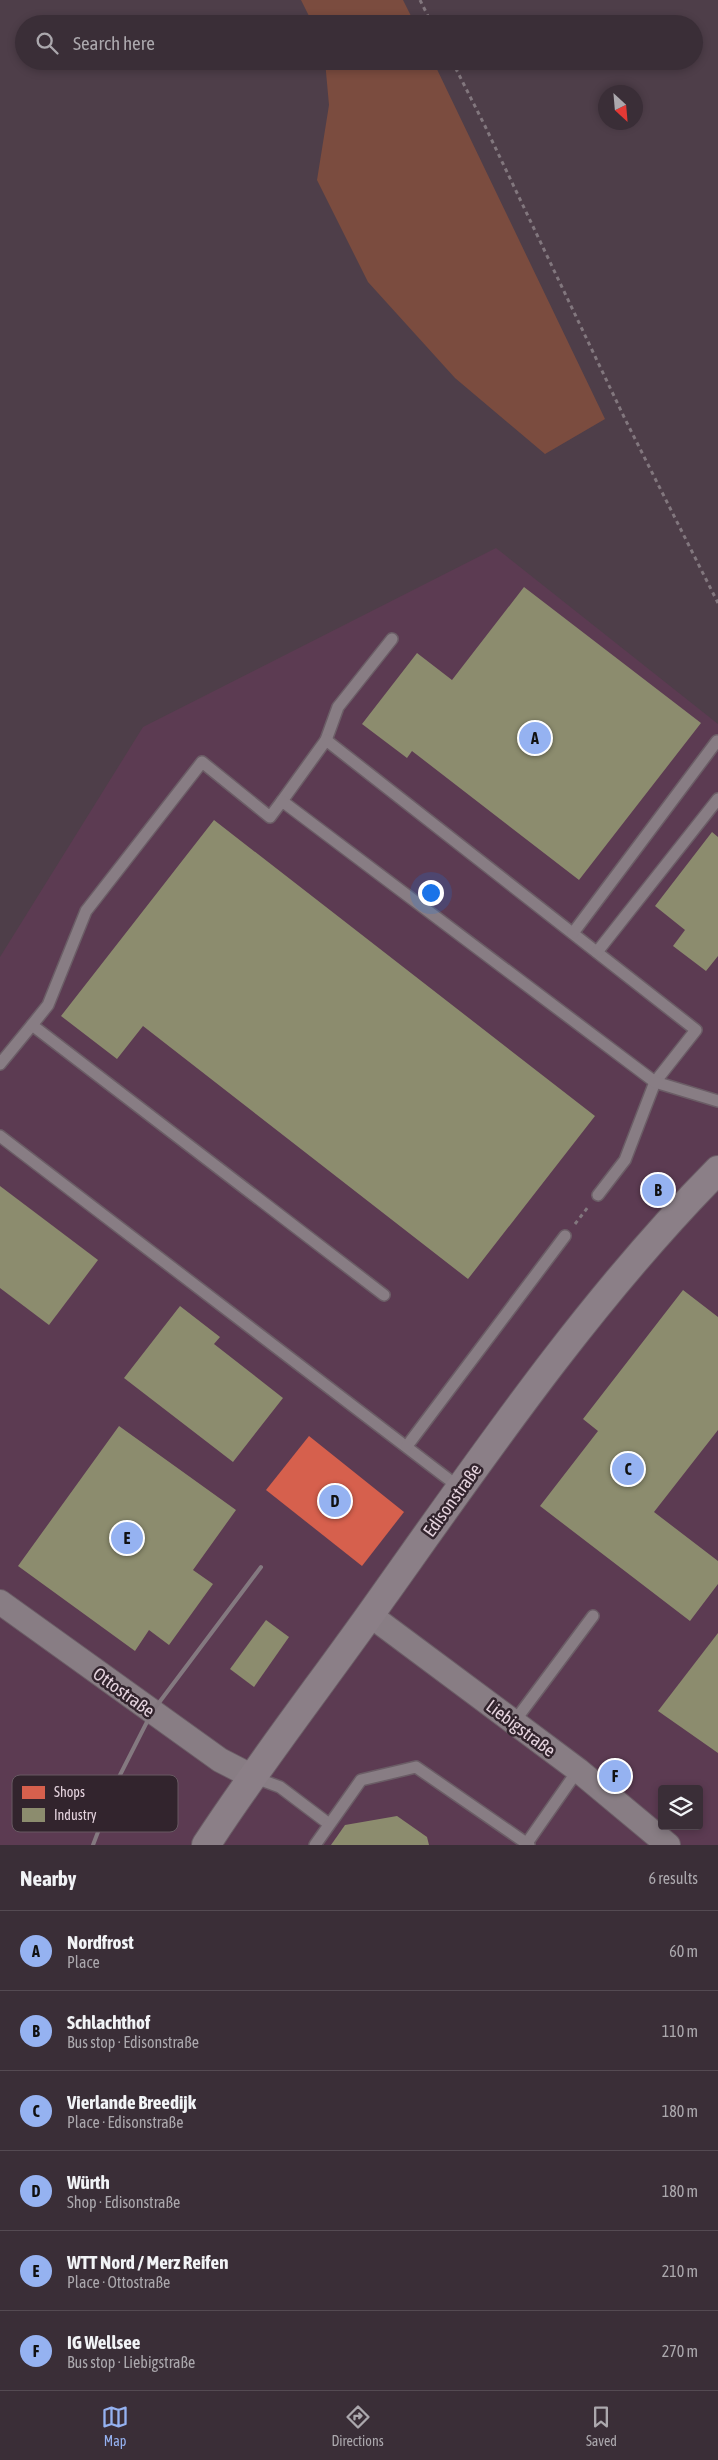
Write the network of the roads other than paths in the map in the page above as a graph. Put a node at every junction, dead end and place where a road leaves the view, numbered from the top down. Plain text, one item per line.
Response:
1 (392, 639) dead end
2 (326, 740) junction
3 (717, 741) edge
4 (718, 799) edge
5 (282, 800) junction
6 (573, 933) junction
7 (597, 952) junction
8 (32, 1025) junction
9 (0, 1064) edge
10 (655, 1082) junction
11 (718, 1101) edge
12 (0, 1136) edge
13 (718, 1170) edge
14 (598, 1195) road end
15 (565, 1236) road end
16 (384, 1295) dead end
17 (407, 1446) junction
18 (460, 1488) junction
19 (0, 1602) edge
20 (370, 1615) junction
21 (593, 1616) dead end
22 (514, 1722) junction
23 (578, 1770) junction
24 (251, 1776) junction
25 (329, 1824) junction
26 (528, 1844) edge
27 (206, 1845) edge
28 (315, 1845) edge
29 (668, 1845) edge

1 - 2 lane
2 - 5 lane
2 - 6 lane
3 - 6 lane
4 - 7 lane
5 - 8 lane
5 - 10 lane
6 - 7 lane
7 - 10 lane
8 - 9 lane
8 - 16 lane
10 - 11 lane
10 - 14 lane
12 - 17 lane
13 - 18 street, Edisonstraße
15 - 17 lane
17 - 18 lane
18 - 20 street, Edisonstraße
19 - 24 street, Ottostraße
20 - 22 street, Liebigstraße
20 - 24 street, Edisonstraße
21 - 22 lane
22 - 23 street, Liebigstraße
23 - 26 lane
23 - 29 street, Liebigstraße
24 - 25 lane
24 - 27 street, Edisonstraße
25 - 26 lane
25 - 28 lane

